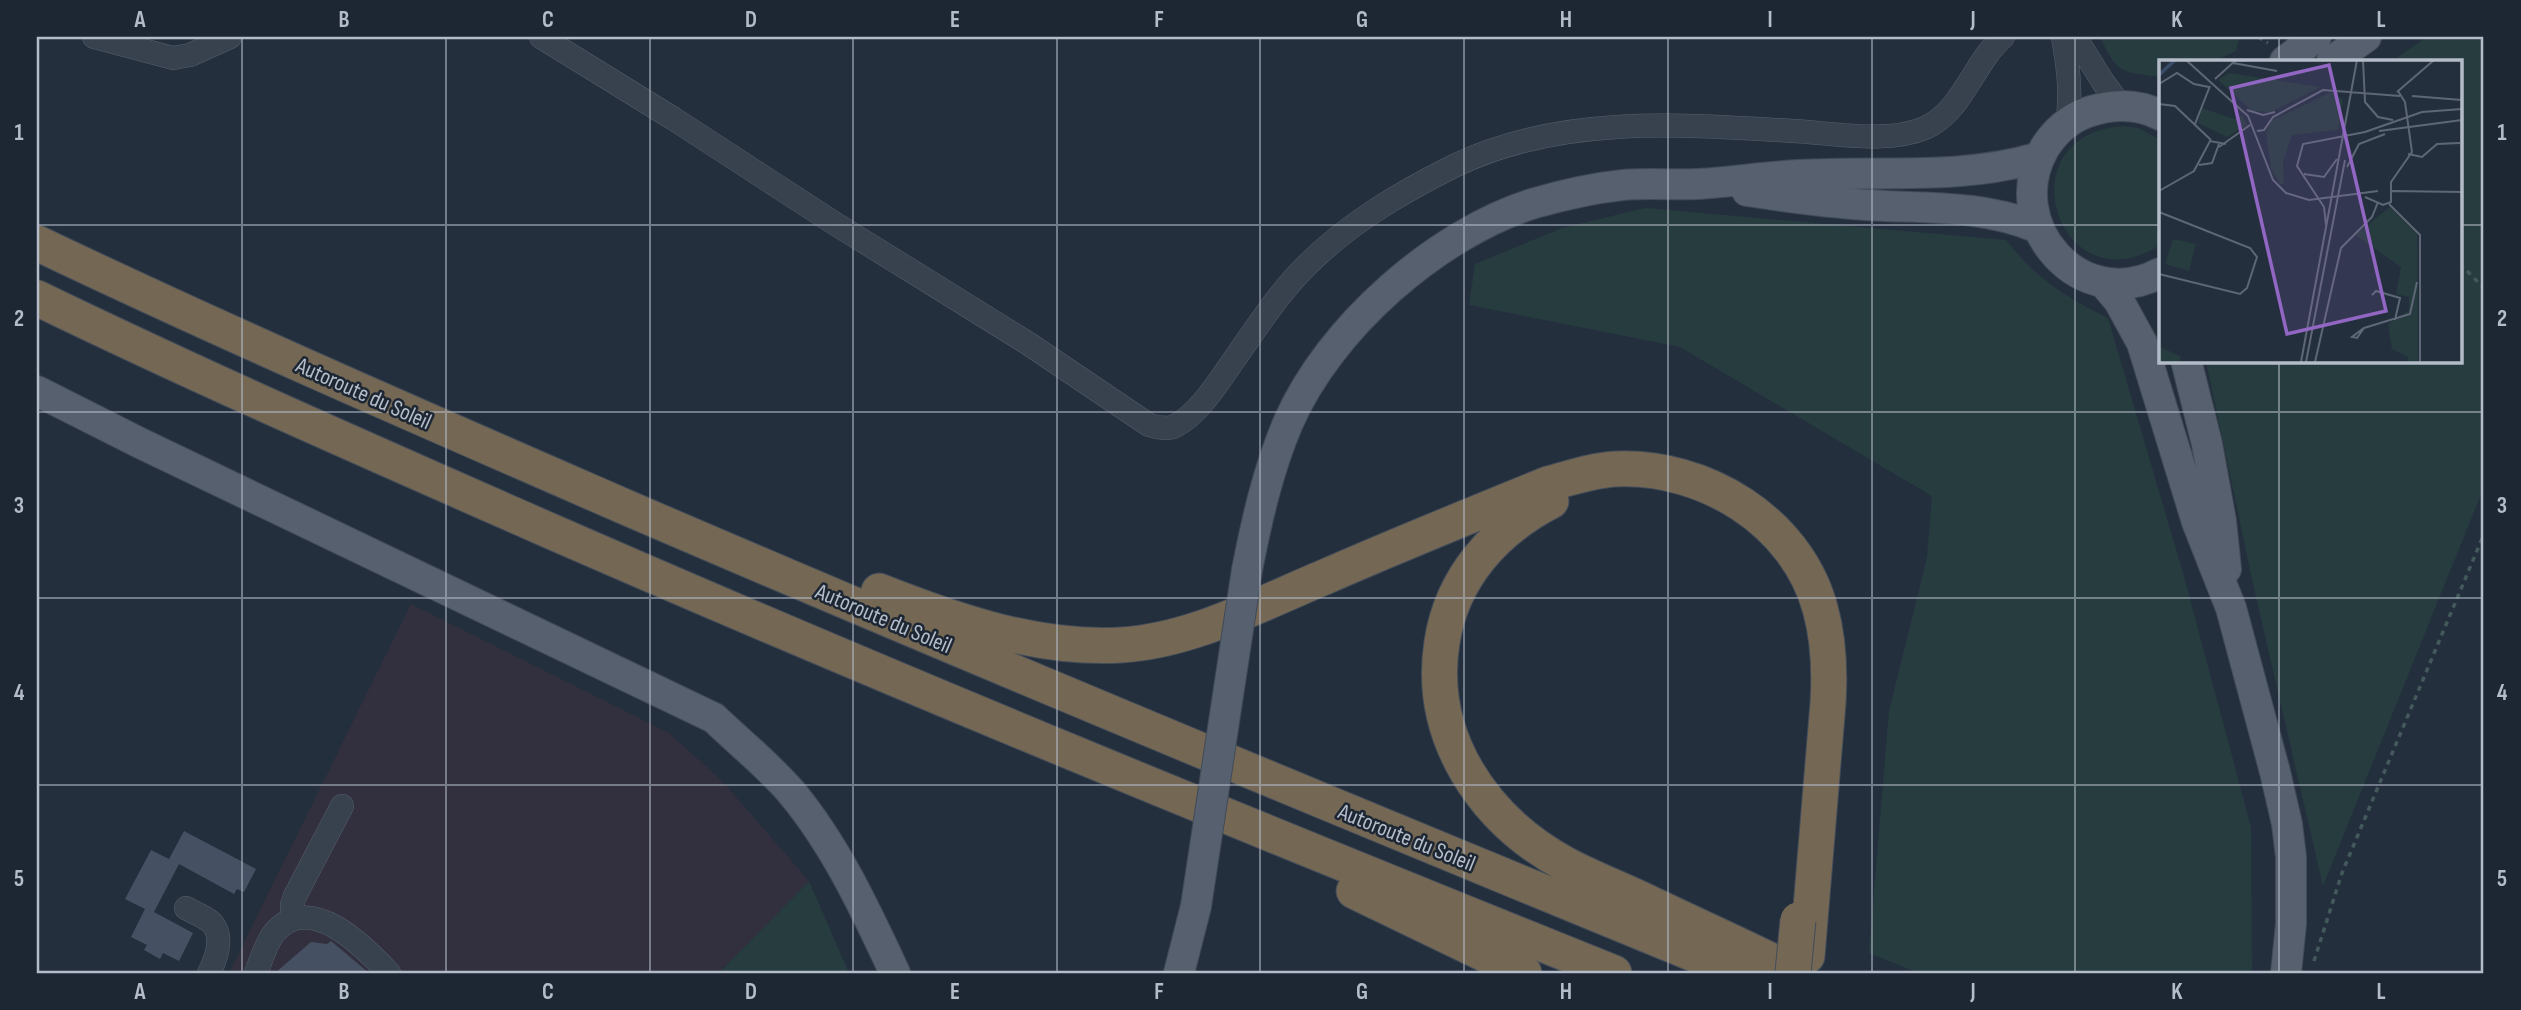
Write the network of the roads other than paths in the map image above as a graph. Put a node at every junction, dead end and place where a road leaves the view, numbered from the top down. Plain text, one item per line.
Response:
1 (94, 37) edge
2 (230, 37) edge
3 (541, 37) edge
4 (2003, 37) edge
5 (2063, 37) edge
6 (2075, 37) edge
7 (2316, 37) edge
8 (2366, 37) edge
9 (2286, 60) edge
10 (2333, 60) edge
11 (2120, 105) junction
12 (2159, 114) edge
13 (2067, 124) junction
14 (2040, 157) junction
15 (1698, 184) junction
16 (2038, 228) junction
17 (37, 243) edge
18 (2159, 274) edge
19 (2103, 282) junction
20 (37, 298) edge
21 (2186, 362) edge
22 (37, 391) edge
23 (533, 467) junction
24 (2231, 608) junction
25 (1155, 789) junction
26 (342, 806) dead end
27 (1196, 906) junction
28 (186, 908) dead end
29 (867, 914) junction
30 (293, 919) junction
31 (1803, 921) junction
32 (209, 973) edge
33 (256, 973) edge
34 (389, 973) edge
35 (876, 973) edge
36 (895, 973) edge
37 (1179, 973) edge
38 (1190, 973) edge
39 (1524, 973) edge
40 (1614, 973) edge
41 (1740, 973) edge
42 (1795, 973) edge
43 (1805, 973) edge
44 (2286, 973) edge

1 - 2 street
3 - 4 street
5 - 13 street
6 - 11 street
7 - 9 main road
8 - 10 main road
11 - 12 main road
11 - 13 main road
13 - 14 main road
14 - 15 main road
14 - 16 main road
15 - 16 main road
15 - 27 main road, bridge
16 - 19 main road
17 - 23 highway, Autoroute du Soleil
18 - 19 main road
19 - 24 main road
20 - 25 highway
21 - 24 main road
22 - 29 main road
23 - 31 highway
23 - 41 highway, Autoroute du Soleil
24 - 44 main road
25 - 39 highway
25 - 40 highway
26 - 30 street
27 - 37 main road
27 - 38 main road
28 - 32 street
29 - 35 main road
29 - 36 main road
30 - 33 street
30 - 34 street
31 - 42 highway, bridge
31 - 42 highway
31 - 43 highway

